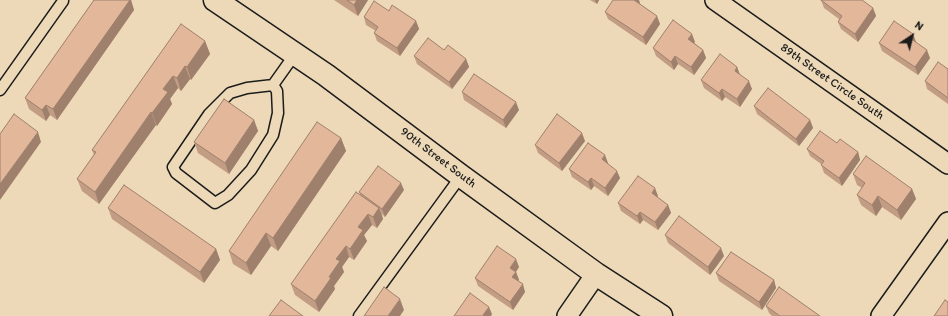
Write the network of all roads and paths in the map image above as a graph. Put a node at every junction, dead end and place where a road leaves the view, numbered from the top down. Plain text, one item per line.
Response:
1 (63, 0) edge
2 (215, 0) edge
3 (715, 0) edge
4 (294, 54) junction
5 (273, 84) junction
6 (0, 90) edge
7 (948, 164) edge
8 (461, 176) junction
9 (948, 222) edge
10 (596, 274) junction
11 (359, 316) edge
12 (567, 316) edge
13 (661, 316) edge
14 (881, 316) edge

1 - 6 lane
2 - 4 street, 90th Street South
3 - 7 street, 89th Street Circle South
4 - 5 lane
4 - 8 street, 90th Street South
5 - 5 lane
8 - 10 street, 90th Street South
8 - 11 lane
9 - 14 street
10 - 12 street
10 - 13 street, 90th Street South

